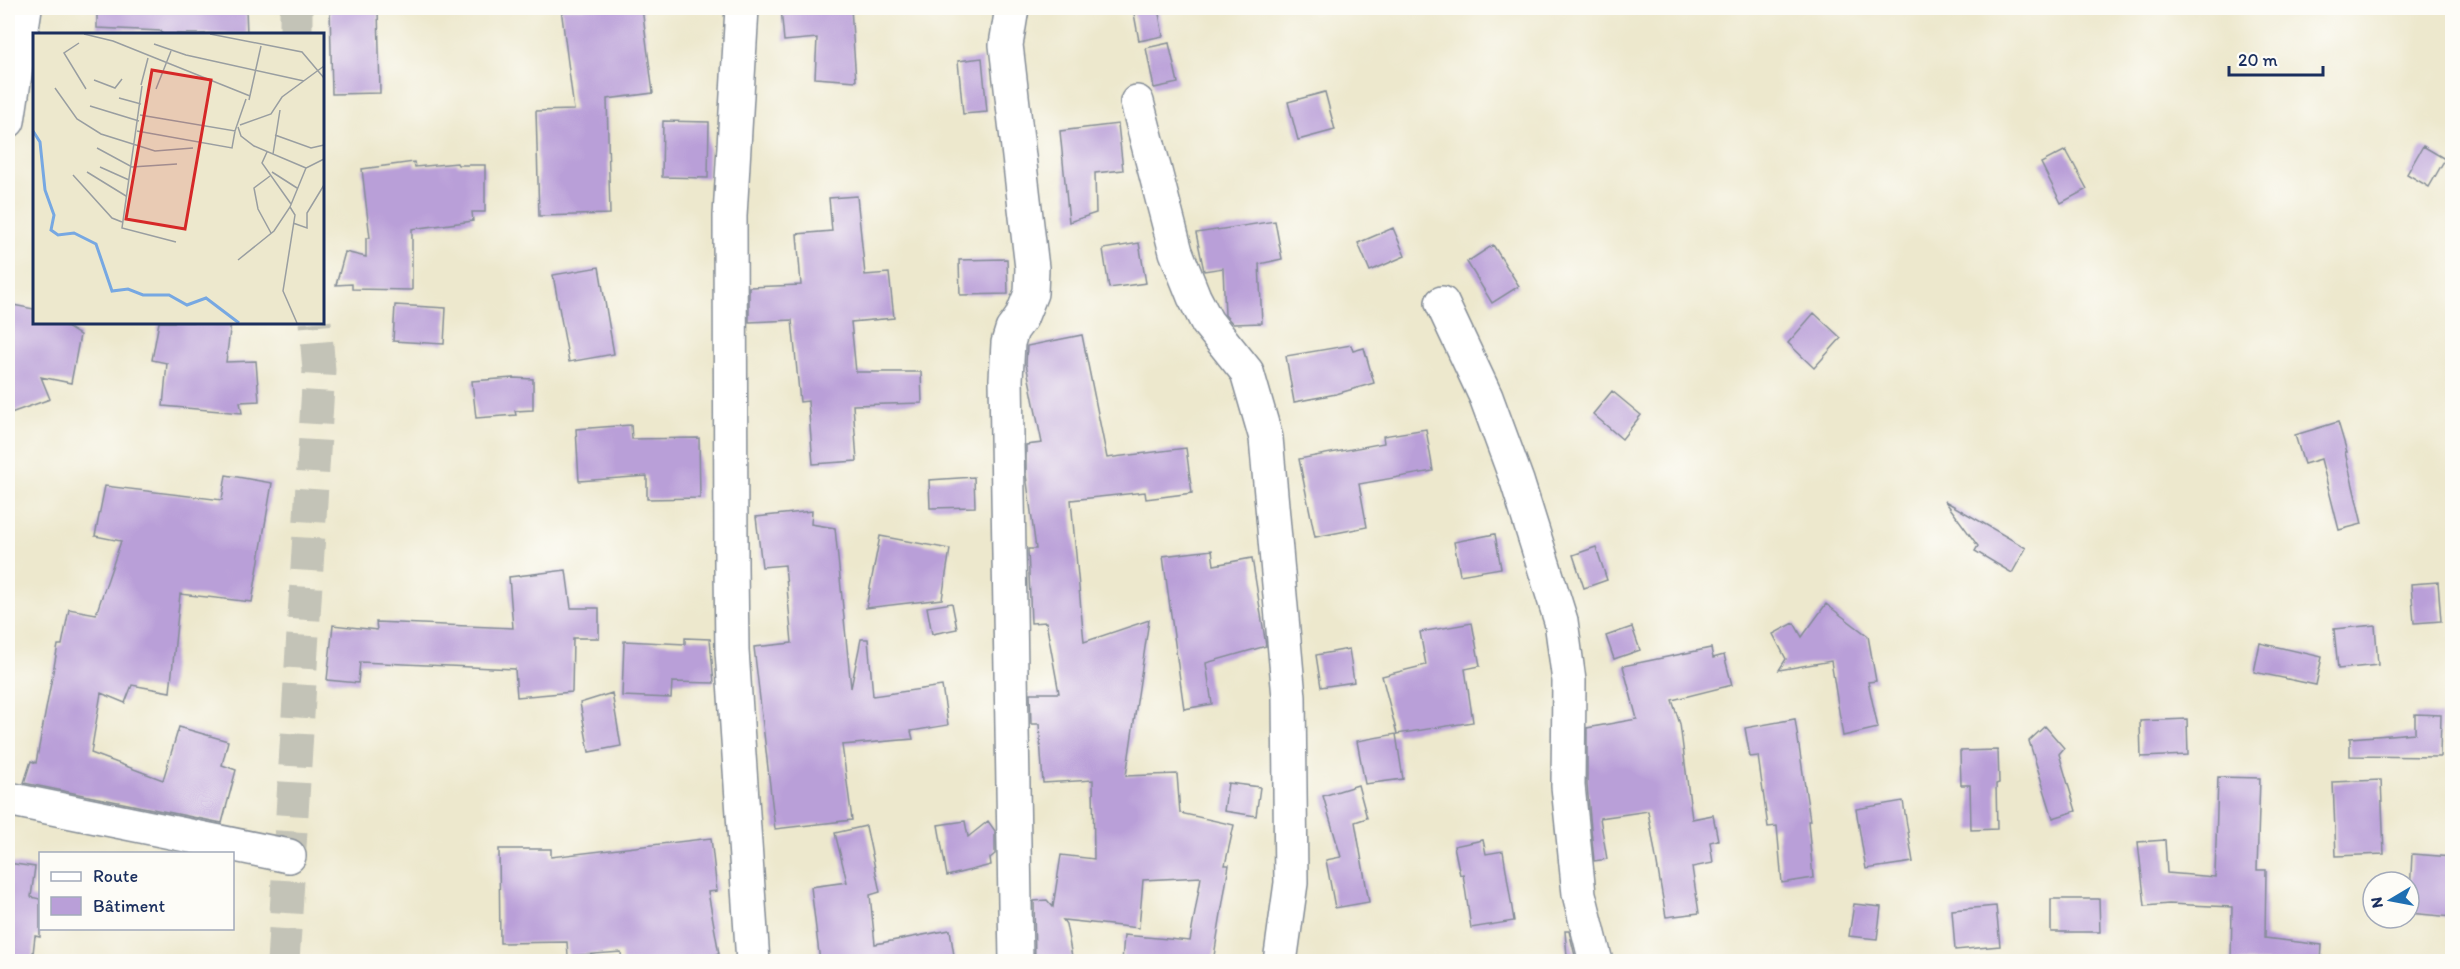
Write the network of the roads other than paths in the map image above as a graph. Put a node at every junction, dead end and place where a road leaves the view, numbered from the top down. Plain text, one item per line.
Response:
1 (25, 8) edge
2 (742, 8) edge
3 (1012, 8) edge
4 (1137, 102) dead end
5 (8, 120) edge
6 (1442, 303) dead end
7 (8, 800) edge
8 (289, 855) dead end
9 (753, 962) edge
10 (1016, 962) edge
11 (1280, 962) edge
12 (1596, 962) edge

1 - 5 street
2 - 9 street
3 - 10 street
4 - 11 street
6 - 12 street
7 - 8 street

